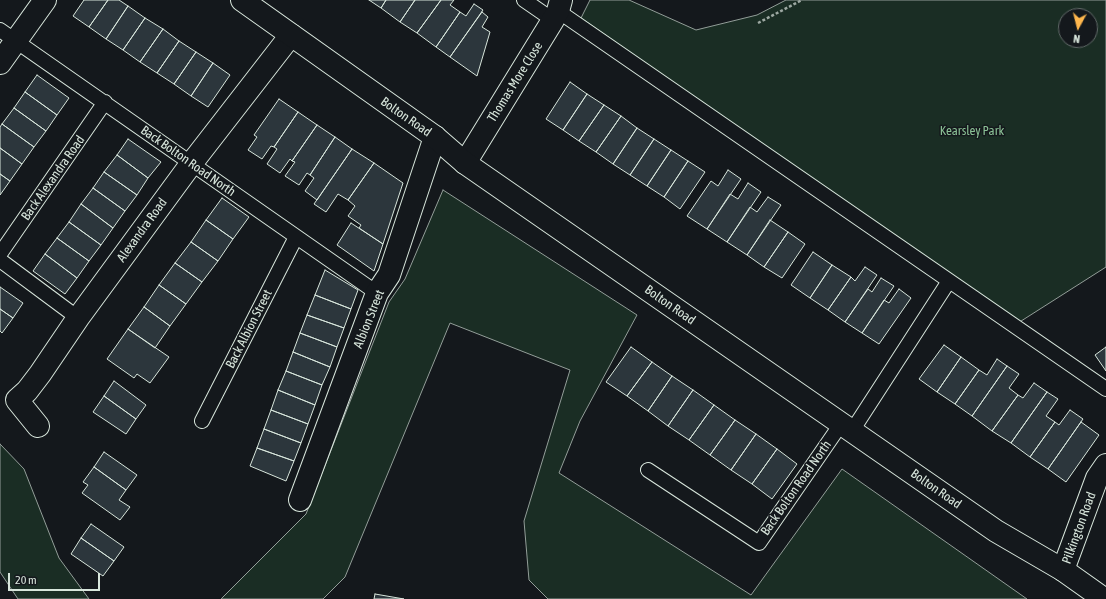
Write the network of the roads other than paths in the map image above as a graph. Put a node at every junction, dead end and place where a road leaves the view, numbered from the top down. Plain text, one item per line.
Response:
1 (45, 0) edge
2 (242, 0) edge
3 (524, 0) edge
4 (558, 10) edge
5 (291, 34) junction
6 (8, 35) edge
7 (0, 63) edge
8 (105, 102) junction
9 (435, 137) junction
10 (465, 163) junction
11 (192, 164) junction
12 (296, 237) junction
13 (0, 254) edge
14 (0, 260) edge
15 (949, 280) junction
16 (377, 293) junction
17 (78, 318) junction
18 (1106, 388) edge
19 (202, 421) dead end
20 (38, 426) dead end
21 (846, 427) junction
22 (1106, 465) edge
23 (648, 470) dead end
24 (300, 500) dead end
25 (1063, 570) junction
26 (1104, 599) edge

1 - 6 street
2 - 5 street, Bolton Road
3 - 4 lane
4 - 10 street, Thomas More Close
4 - 15 lane
5 - 9 street, Bolton Road
5 - 11 street, Alexandra Road
6 - 7 street
6 - 8 lane, Back Bolton Road North
8 - 11 lane, Back Bolton Road North
8 - 13 lane, Back Alexandra Road
9 - 10 street, Bolton Road
9 - 16 street, Albion Street
10 - 21 street, Bolton Road
11 - 12 lane, Back Bolton Road North
11 - 17 street, Alexandra Road
12 - 16 lane, Back Bolton Road North
12 - 19 lane, Back Albion Street
14 - 17 lane
15 - 18 lane
15 - 21 lane
16 - 24 street, Albion Street
17 - 20 street, Alexandra Road
21 - 23 lane, Back Bolton Road North
21 - 25 street, Bolton Road
22 - 25 street, Pilkington Road
25 - 26 street, Bolton Road

